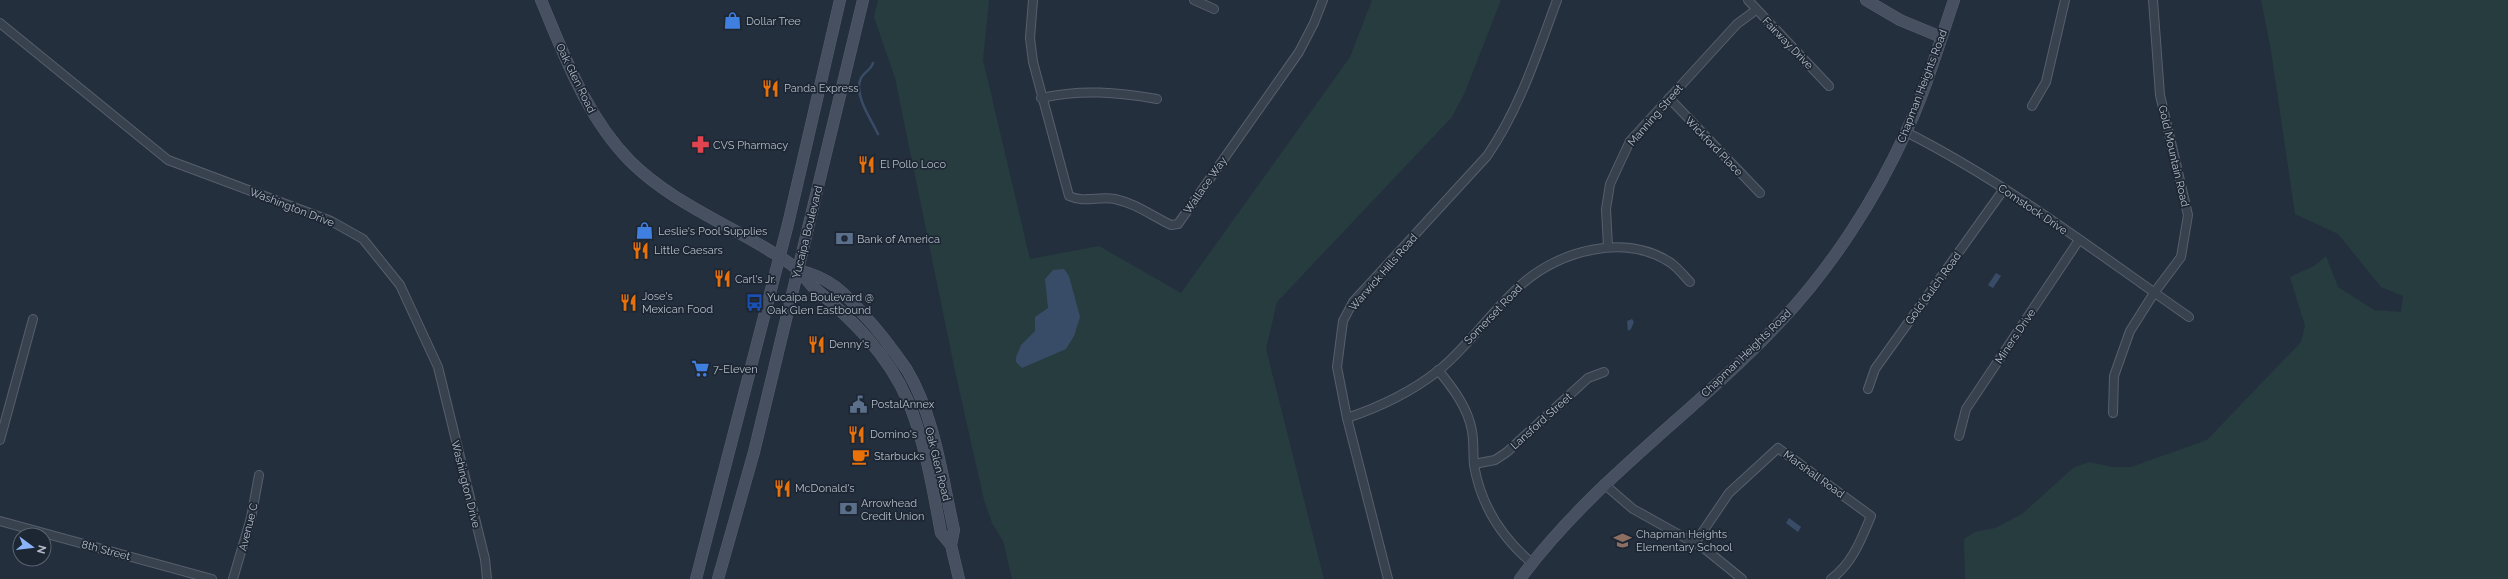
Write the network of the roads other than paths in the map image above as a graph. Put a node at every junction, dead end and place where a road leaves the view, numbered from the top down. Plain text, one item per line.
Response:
1 (541, 0) edge
2 (840, 0) edge
3 (863, 0) edge
4 (1033, 0) edge
5 (1194, 0) edge
6 (1323, 0) edge
7 (1558, 0) edge
8 (1748, 0) edge
9 (1866, 0) edge
10 (1954, 0) edge
11 (2065, 0) edge
12 (2153, 0) edge
13 (1214, 9) dead end
14 (1756, 10) junction
15 (0, 23) edge
16 (1941, 37) junction
17 (1829, 86) dead end
18 (1041, 98) junction
19 (1669, 98) junction
20 (1157, 99) dead end
21 (2032, 106) dead end
22 (1906, 132) junction
23 (2004, 189) junction
24 (1760, 193) dead end
25 (2079, 240) junction
26 (1608, 246) junction
27 (780, 257) junction
28 (798, 270) junction
29 (1690, 282) dead end
30 (2154, 293) junction
31 (2189, 317) dead end
32 (33, 319) dead end
33 (1438, 370) junction
34 (1604, 372) dead end
35 (1868, 389) dead end
36 (2113, 413) dead end
37 (1347, 418) junction
38 (1959, 436) dead end
39 (0, 440) edge
40 (1474, 464) junction
41 (259, 475) dead end
42 (1604, 484) junction
43 (0, 521) edge
44 (1695, 542) junction
45 (1532, 563) junction
46 (212, 579) edge
47 (233, 579) edge
48 (487, 579) edge
49 (696, 579) edge
50 (718, 579) edge
51 (959, 579) edge
52 (1388, 579) edge
53 (1520, 579) edge
54 (1742, 579) edge
55 (1831, 579) edge

1 - 27 main road, Oak Glen Road
2 - 27 main road, Yucaipa Boulevard
3 - 28 main road, Yucaipa Boulevard
4 - 18 street, Wallace Way
5 - 13 street
6 - 18 street, Wallace Way
7 - 37 street, Warwick Hills Road
8 - 14 street, Fairway Drive
9 - 16 main road
10 - 16 main road, Chapman Heights Road
11 - 21 street
12 - 30 street, Gold Mountain Road
14 - 17 street, Fairway Drive
14 - 19 street, Manning Street
15 - 48 street, Washington Drive
16 - 22 main road, Chapman Heights Road
18 - 20 street
19 - 24 street, Wickford Place
19 - 26 street, Manning Street
22 - 23 street, Comstock Drive
22 - 42 main road, Chapman Heights Road
23 - 25 street, Comstock Drive
23 - 35 street, Gold Gulch Road
25 - 30 street, Comstock Drive
25 - 38 street, Miners Drive
26 - 29 street, Somerset Road
26 - 33 street, Somerset Road
27 - 28 main road, Oak Glen Road
27 - 49 main road, Yucaipa Boulevard
28 - 50 main road, Yucaipa Boulevard
28 - 51 main road, Oak Glen Road
30 - 31 street, Comstock Drive
30 - 36 street, Gold Mountain Road
32 - 39 street
33 - 37 street, Somerset Road
33 - 40 street
34 - 40 street, Lansford Street
37 - 52 street, Warwick Hills Road
40 - 45 street
41 - 47 street, Avenue C
42 - 44 street
42 - 45 main road, Chapman Heights Road
43 - 46 street, 8th Street
44 - 54 street
44 - 55 street, Marshall Road
45 - 53 main road, Chapman Heights Road

